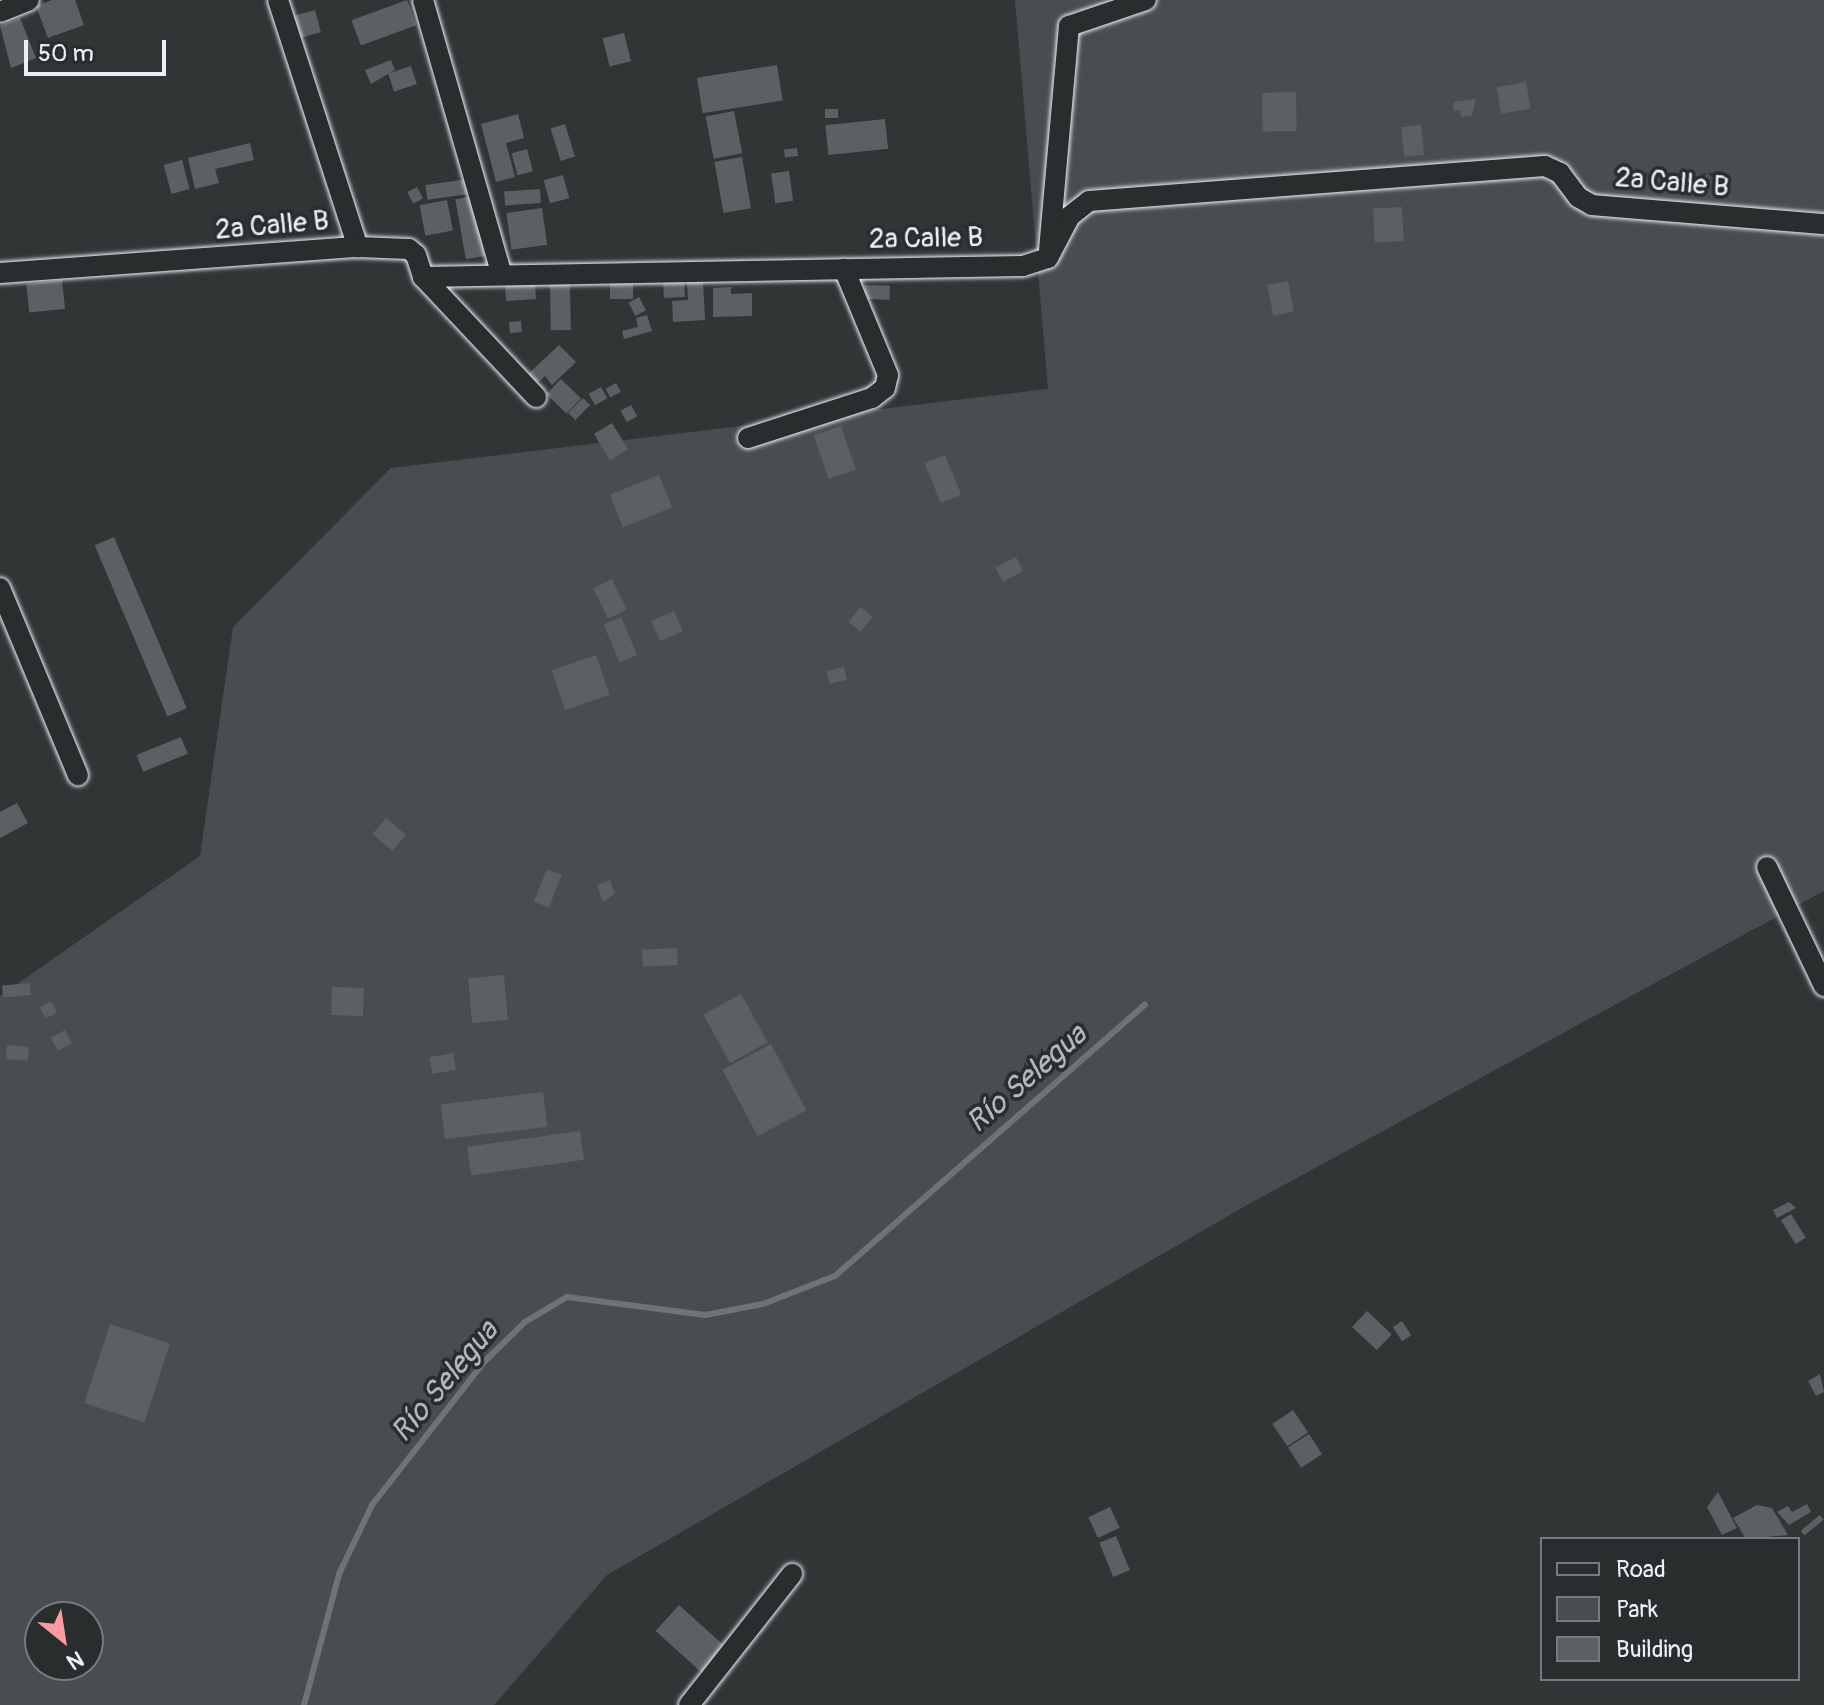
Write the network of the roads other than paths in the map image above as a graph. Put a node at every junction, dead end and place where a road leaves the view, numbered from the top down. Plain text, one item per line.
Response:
1 (29, 0) edge
2 (278, 0) edge
3 (423, 0) edge
4 (1146, 0) edge
5 (0, 12) edge
6 (1824, 224) edge
7 (358, 247) junction
8 (1048, 258) junction
9 (844, 269) junction
10 (501, 272) junction
11 (0, 273) edge
12 (423, 277) junction
13 (536, 397) dead end
14 (748, 438) dead end
15 (0, 588) edge
16 (78, 775) dead end
17 (1767, 867) dead end
18 (1824, 986) edge
19 (792, 1574) dead end
20 (689, 1705) edge

1 - 5 street
2 - 7 street
3 - 10 street
4 - 8 street
6 - 8 street, 2a Calle B
7 - 11 street, 2a Calle B
7 - 12 street, 2a Calle B
8 - 9 street, 2a Calle B
9 - 10 street, 2a Calle B
9 - 14 street
10 - 12 street, 2a Calle B
12 - 13 street
15 - 16 street
17 - 18 street
19 - 20 street

